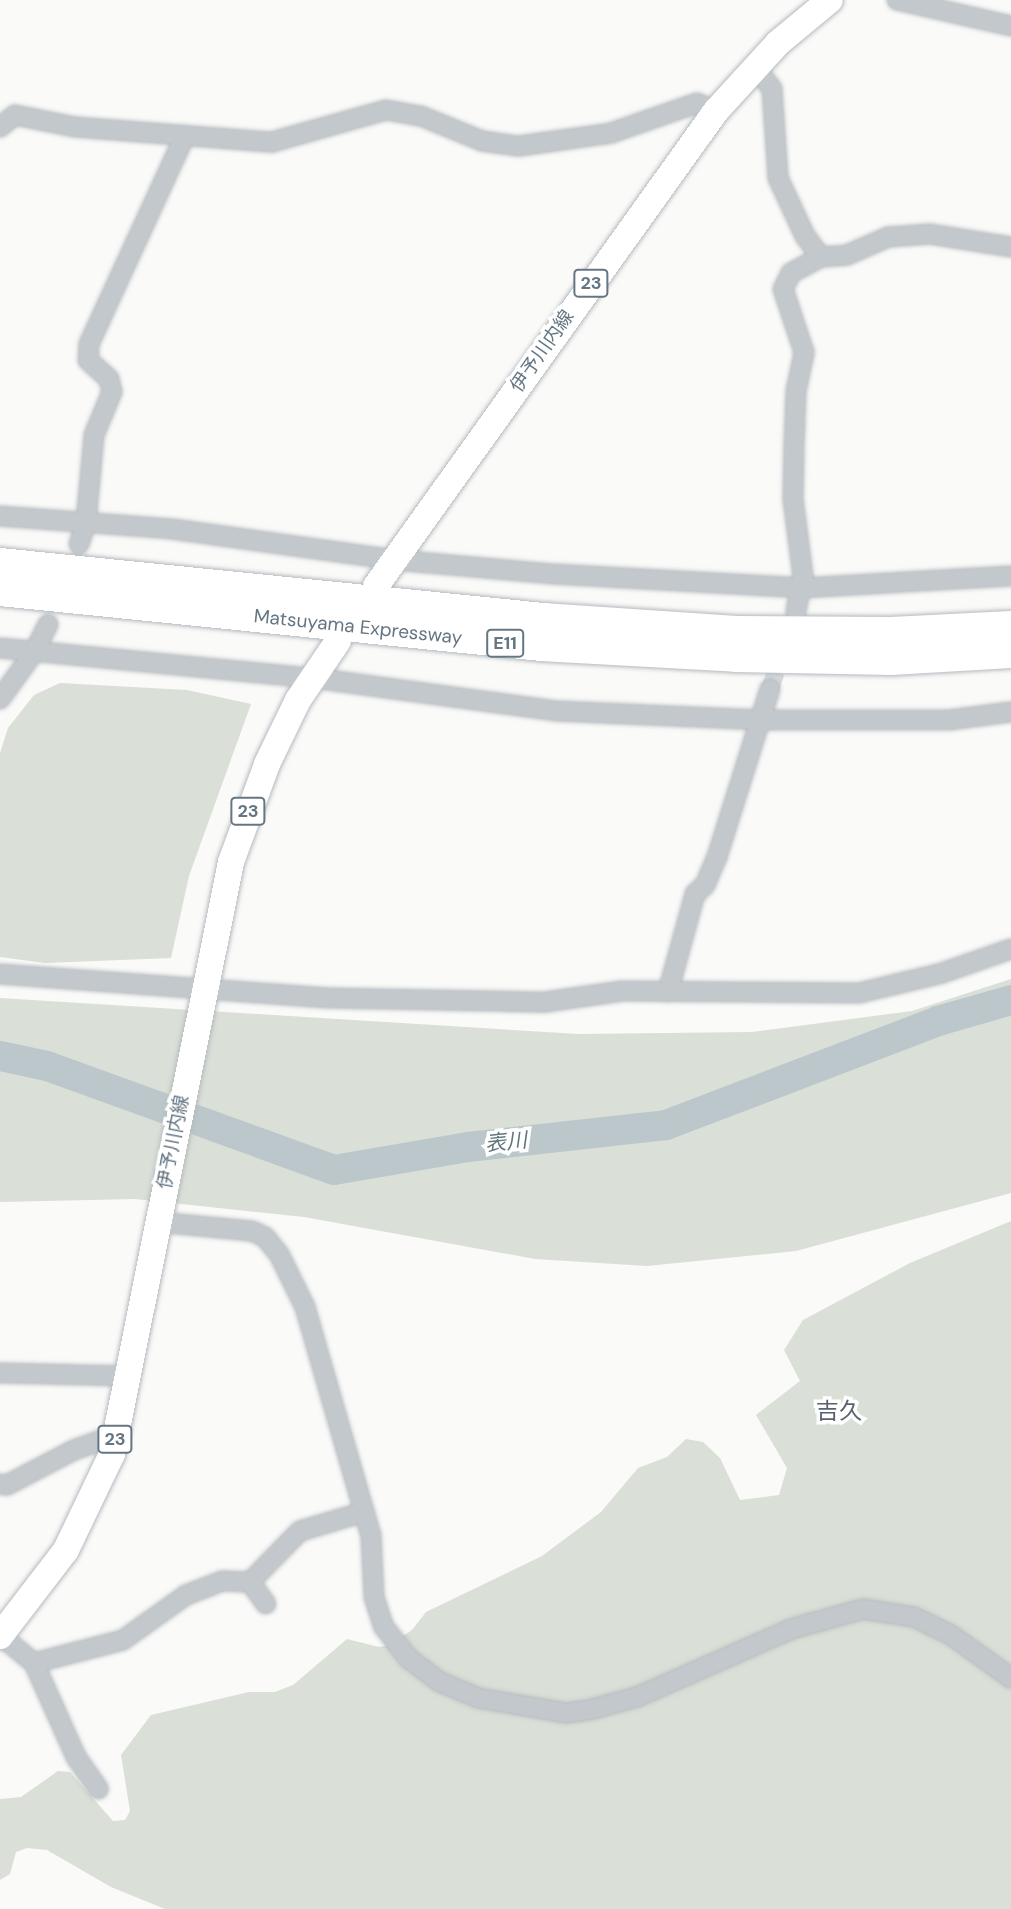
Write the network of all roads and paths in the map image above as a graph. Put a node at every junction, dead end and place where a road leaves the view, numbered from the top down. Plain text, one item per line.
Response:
1 (830, 0) edge
2 (897, 0) edge
3 (1011, 26) edge
4 (755, 67) junction
5 (716, 111) junction
6 (0, 127) edge
7 (184, 137) junction
8 (1011, 247) edge
9 (821, 257) junction
10 (0, 516) edge
11 (86, 522) junction
12 (79, 544) dead end
13 (395, 560) junction
14 (0, 564) edge
15 (1011, 576) edge
16 (376, 586) dead end
17 (801, 588) junction
18 (0, 591) edge
19 (796, 611) dead end
20 (48, 624) dead end
21 (1011, 626) edge
22 (338, 641) dead end
23 (0, 649) edge
24 (34, 652) junction
25 (1011, 653) edge
26 (313, 678) junction
27 (770, 689) tunnel mouth
28 (0, 699) edge
29 (1011, 712) edge
30 (763, 720) junction
31 (1011, 949) edge
32 (0, 974) edge
33 (668, 992) junction
34 (202, 994) junction
35 (158, 1217) junction
36 (0, 1373) edge
37 (130, 1376) junction
38 (115, 1442) junction
39 (0, 1484) edge
40 (364, 1512) junction
41 (250, 1582) junction
42 (266, 1604) dead end
43 (2, 1631) edge
44 (34, 1663) junction
45 (1011, 1678) edge
46 (98, 1788) dead end

1 - 4 main road, 伊予川内線 / 23
2 - 3 street
4 - 5 main road, 伊予川内線 / 23
4 - 9 street
5 - 7 street
5 - 13 main road, 伊予川内線 / 23
6 - 7 street
7 - 11 street
8 - 9 street
9 - 17 street
10 - 11 street
11 - 12 street
11 - 13 street
13 - 16 main road, 伊予川内線 / 23
13 - 17 street
14 - 21 highway, Matsuyama Expressway / E11
15 - 17 street
17 - 19 street
18 - 25 highway, Matsuyama Expressway / E11
20 - 24 street
22 - 26 main road, 伊予川内線 / 23
23 - 24 street
24 - 26 street
24 - 28 street
26 - 30 street
26 - 34 main road, 伊予川内線 / 23
27 - 30 street
29 - 30 street
30 - 33 street
31 - 33 street
32 - 34 street
33 - 34 street
34 - 35 main road, 伊予川内線 / 23
35 - 37 main road, 伊予川内線 / 23
35 - 40 street
36 - 37 street
37 - 38 main road, 伊予川内線 / 23
38 - 39 street
38 - 43 main road, 伊予川内線 / 23
40 - 41 street
40 - 45 street
41 - 42 street
41 - 44 street
43 - 44 street
44 - 46 street

